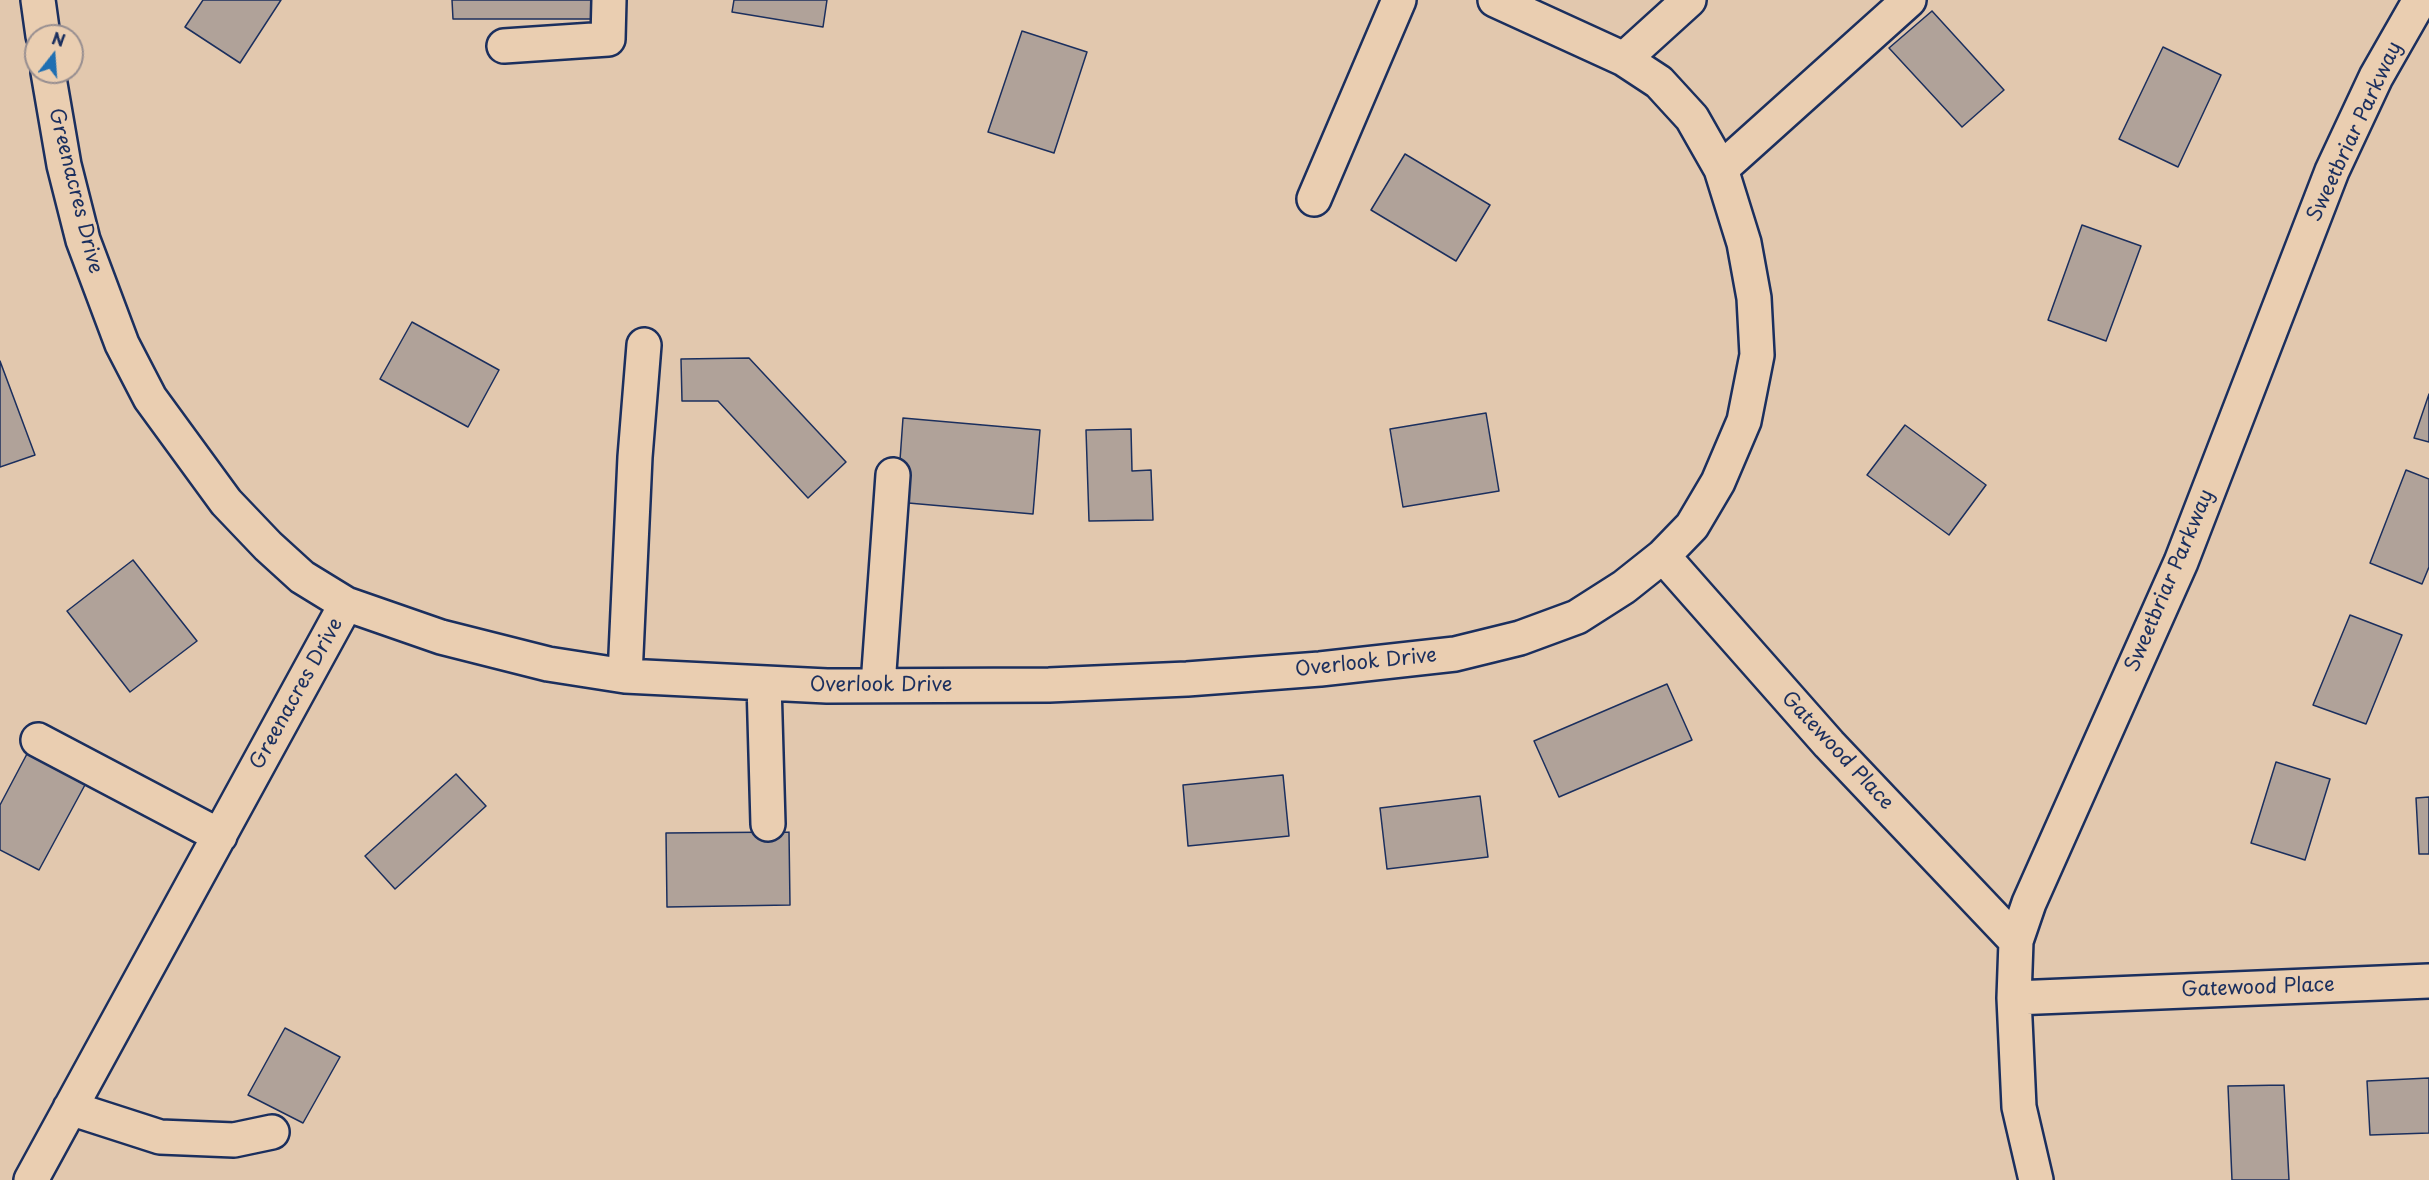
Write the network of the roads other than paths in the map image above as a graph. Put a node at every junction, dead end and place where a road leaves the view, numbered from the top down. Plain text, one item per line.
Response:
1 (38, 0) edge
2 (609, 0) edge
3 (1399, 0) edge
4 (1495, 0) edge
5 (1689, 0) edge
6 (1909, 0) edge
7 (2420, 0) edge
8 (41, 24) edge
9 (504, 46) dead end
10 (1624, 59) junction
11 (50, 84) edge
12 (1720, 169) junction
13 (1314, 199) dead end
14 (644, 345) dead end
15 (893, 475) dead end
16 (1663, 556) junction
17 (346, 604) junction
18 (625, 676) junction
19 (764, 683) junction
20 (878, 685) junction
21 (38, 740) dead end
22 (768, 824) dead end
23 (220, 836) junction
24 (2016, 941) junction
25 (2429, 981) edge
26 (2014, 998) junction
27 (70, 1108) junction
28 (272, 1132) dead end
29 (31, 1180) edge
30 (2036, 1180) edge

1 - 8 street
2 - 9 street
3 - 13 street
4 - 10 street, Overlook Drive
5 - 10 street
6 - 12 street
7 - 24 street, Sweetbriar Parkway
10 - 12 street, Overlook Drive
11 - 17 street, Greenacres Drive
12 - 16 street, Overlook Drive
14 - 18 street
15 - 20 street
16 - 20 street, Overlook Drive
16 - 24 street, Gatewood Place
17 - 18 street, Overlook Drive
17 - 23 street, Greenacres Drive
18 - 19 street, Overlook Drive
19 - 20 street, Overlook Drive
19 - 22 street
21 - 23 street
23 - 27 street, Greenacres Drive
24 - 26 street, Sweetbriar Parkway
25 - 26 street, Gatewood Place
26 - 30 street, Sweetbriar Parkway
27 - 28 street
27 - 29 street, Greenacres Drive

